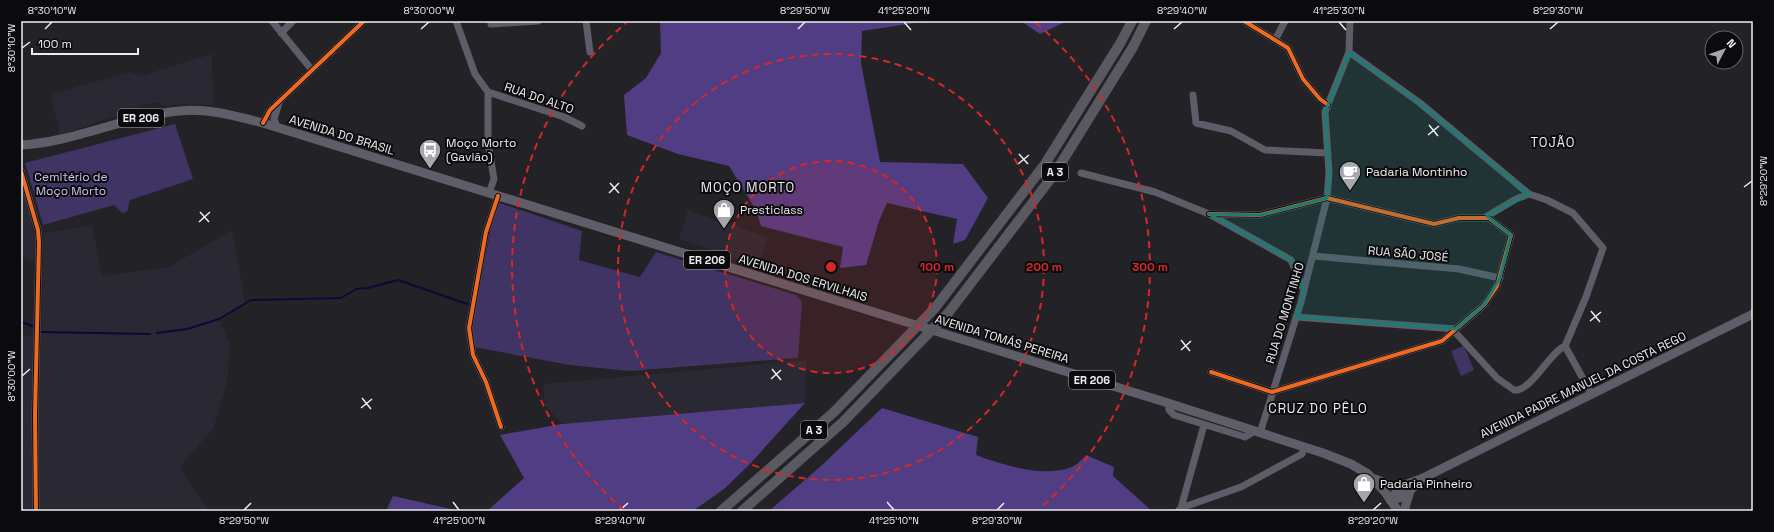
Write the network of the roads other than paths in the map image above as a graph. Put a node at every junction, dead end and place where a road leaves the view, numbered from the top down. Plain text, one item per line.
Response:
1 (272, 21) edge
2 (293, 21) edge
3 (364, 21) edge
4 (456, 21) edge
5 (491, 21) edge
6 (538, 21) edge
7 (586, 21) edge
8 (1132, 21) edge
9 (1146, 21) edge
10 (1244, 21) edge
11 (1285, 21) edge
12 (1350, 21) edge
13 (281, 33) junction
14 (1275, 40) junction
15 (590, 52) dead end
16 (1349, 52) junction
17 (312, 70) junction
18 (488, 92) junction
19 (1193, 95) dead end
20 (279, 103) junction
21 (1328, 105) junction
22 (263, 123) junction
23 (582, 126) dead end
24 (277, 128) junction
25 (21, 145) edge
26 (1328, 153) junction
27 (21, 171) edge
28 (1081, 172) dead end
29 (1529, 194) junction
30 (494, 195) junction
31 (1327, 198) junction
32 (1209, 214) junction
33 (1484, 218) junction
34 (1313, 256) junction
35 (1500, 278) junction
36 (1304, 291) junction
37 (1753, 314) edge
38 (1296, 317) junction
39 (925, 328) joint
40 (1455, 330) junction
41 (1565, 346) junction
42 (1212, 372) dead end
43 (1272, 392) junction
44 (1592, 395) junction
45 (1168, 403) junction
46 (1204, 425) junction
47 (501, 427) dead end
48 (1257, 432) junction
49 (1304, 447) junction
50 (1368, 474) junction
51 (1406, 488) junction
52 (1390, 500) junction
53 (1179, 510) edge
54 (36, 511) edge
55 (721, 511) edge
56 (742, 511) edge
57 (1398, 511) edge
58 (1404, 511) edge

1 - 13 street
2 - 13 street
3 - 17 street
4 - 18 street
5 - 6 street
7 - 15 street
8 - 55 highway, A 3
9 - 56 highway, A 3
10 - 14 street
11 - 14 street
12 - 16 street, RUA DO MONTINHO
13 - 17 street
14 - 21 street
16 - 21 street, RUA DO MONTINHO
16 - 29 street
17 - 20 street
18 - 23 street, RUA DO ALTO
18 - 30 street
19 - 26 street
20 - 22 street
20 - 24 street
21 - 26 street, RUA DO MONTINHO
22 - 24 main road, AVENIDA DO BRASIL / ER 206
22 - 25 main road, AVENIDA DO BRASIL / ER 206
24 - 30 main road, AVENIDA DO BRASIL / ER 206
26 - 31 street, RUA DO MONTINHO
27 - 54 street
28 - 32 street
29 - 33 street
29 - 41 street
30 - 39 main road, AVENIDA DOS ERVILHAIS / ER 206
30 - 47 street
31 - 32 street
31 - 33 street
31 - 34 street, RUA DO MONTINHO
32 - 36 street
33 - 35 street
34 - 35 street, RUA SÃO JOSÉ
34 - 36 street, RUA DO MONTINHO
35 - 40 street
36 - 38 street, RUA DO MONTINHO
37 - 44 main road, AVENIDA PADRE MANUEL DA COSTA REGO
38 - 40 street
38 - 43 street, RUA DO MONTINHO
39 - 45 main road, AVENIDA TOMÁS PEREIRA / ER 206
40 - 41 street
40 - 43 street
41 - 44 street
42 - 43 street
43 - 48 street, RUA DO MONTINHO
44 - 51 main road, AVENIDA PADRE MANUEL DA COSTA REGO
45 - 46 street
45 - 48 main road, AVENIDA TOMÁS PEREIRA / ER 206
46 - 48 street
46 - 53 street
48 - 49 main road, AVENIDA TOMÁS PEREIRA / ER 206
49 - 50 main road, AVENIDA TOMÁS PEREIRA / ER 206
49 - 53 street
50 - 51 main road, AVENIDA PADRE MANUEL DA COSTA REGO
50 - 52 main road, AVENIDA TOMÁS PEREIRA / ER 206
51 - 52 main road, AVENIDA PADRE MANUEL DA COSTA REGO
51 - 58 main road
52 - 57 main road, AVENIDA TOMÁS PEREIRA / ER 206

